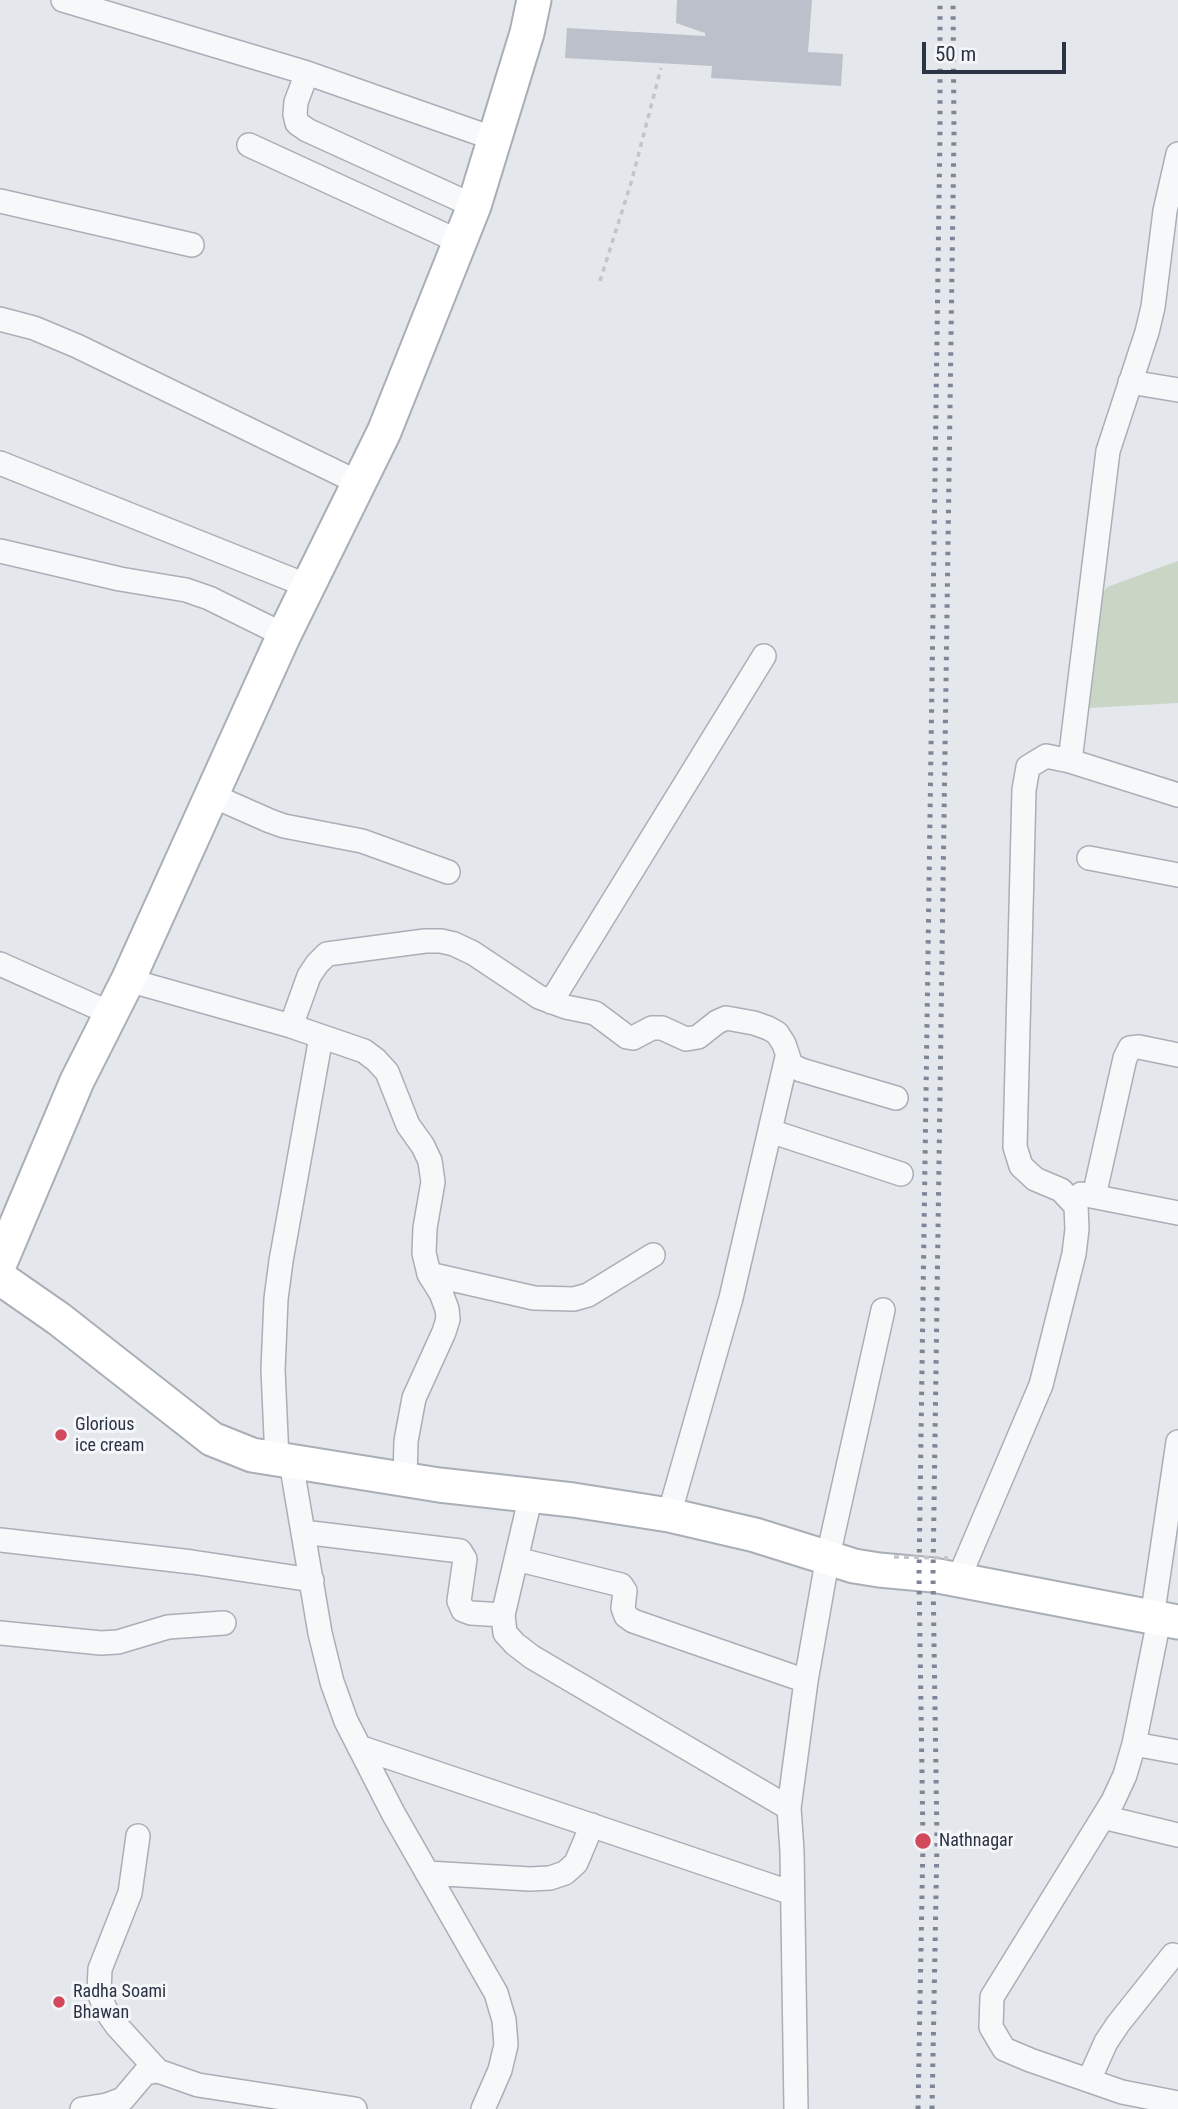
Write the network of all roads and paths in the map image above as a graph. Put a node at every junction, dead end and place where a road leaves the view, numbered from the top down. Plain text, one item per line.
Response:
1 (63, 0) edge
2 (534, 0) edge
3 (661, 68) dead end
4 (307, 72) junction
5 (495, 139) junction
6 (249, 145) dead end
7 (1178, 154) edge
8 (0, 201) edge
9 (474, 206) junction
10 (1171, 212) edge
11 (460, 242) junction
12 (192, 245) dead end
13 (600, 281) dead end
14 (0, 319) edge
15 (1130, 382) junction
16 (1178, 390) edge
17 (0, 463) edge
18 (359, 483) junction
19 (0, 551) edge
20 (308, 586) junction
21 (284, 635) junction
22 (764, 656) dead end
23 (1070, 761) junction
24 (211, 795) junction
25 (1178, 795) edge
26 (1089, 858) dead end
27 (448, 872) dead end
28 (1178, 874) edge
29 (0, 964) edge
30 (128, 980) junction
31 (551, 1002) junction
32 (112, 1014) junction
33 (291, 1026) junction
34 (321, 1037) junction
35 (1178, 1055) edge
36 (787, 1057) junction
37 (896, 1098) dead end
38 (770, 1132) junction
39 (901, 1174) dead end
40 (1061, 1189) junction
41 (1094, 1196) junction
42 (1178, 1213) edge
43 (653, 1255) dead end
44 (0, 1264) edge
45 (429, 1274) junction
46 (0, 1278) edge
47 (883, 1310) dead end
48 (1178, 1442) edge
49 (284, 1460) junction
50 (405, 1478) junction
51 (531, 1495) junction
52 (669, 1516) junction
53 (303, 1532) junction
54 (0, 1539) edge
55 (828, 1556) junction
56 (894, 1557) dead end
57 (516, 1559) junction
58 (953, 1569) junction
59 (312, 1580) junction
60 (503, 1615) junction
61 (1163, 1620) edge
62 (224, 1623) dead end
63 (0, 1633) edge
64 (806, 1681) junction
65 (1134, 1744) junction
66 (359, 1747) junction
67 (1178, 1752) edge
68 (789, 1808) junction
69 (1103, 1817) junction
70 (592, 1825) junction
71 (1178, 1835) edge
72 (138, 1836) dead end
73 (427, 1873) junction
74 (792, 1892) junction
75 (1173, 1955) dead end
76 (158, 2071) junction
77 (1089, 2080) junction
78 (1178, 2103) edge
79 (82, 2109) edge
80 (355, 2109) edge
81 (483, 2109) edge
82 (796, 2109) edge

1 - 4 street
2 - 5 main road
3 - 13 path
4 - 5 street
4 - 9 street
5 - 9 main road
6 - 11 street
7 - 10 street
8 - 12 street
9 - 11 main road
10 - 15 street
11 - 18 main road
14 - 18 street
15 - 16 street
15 - 23 street
17 - 20 street
18 - 20 main road
19 - 21 street
20 - 21 main road
21 - 24 main road
22 - 31 street
23 - 25 street
23 - 40 street
24 - 27 street
24 - 30 main road
26 - 28 street
29 - 32 street
30 - 32 main road
30 - 33 street
31 - 33 street
31 - 36 street
32 - 44 main road
33 - 34 street
34 - 45 street
34 - 49 street
35 - 41 street
36 - 37 street
36 - 38 street
38 - 39 street
38 - 52 street
40 - 41 street
40 - 58 street
41 - 42 street
43 - 45 street
45 - 50 street
46 - 49 main road
47 - 55 street
48 - 61 street
49 - 50 main road
49 - 53 street
50 - 51 main road
51 - 52 main road
51 - 57 street
52 - 55 main road
53 - 59 street
53 - 60 street
54 - 59 street
55 - 58 main road
55 - 64 street
56 - 58 path, bridge
57 - 60 street
57 - 64 street
58 - 61 main road
59 - 66 street
60 - 68 street
61 - 65 street
62 - 63 street
64 - 68 street
65 - 67 street
65 - 69 street
66 - 70 street
66 - 73 street
68 - 74 street
69 - 71 street
69 - 77 street
70 - 73 street
70 - 74 street
72 - 76 street
73 - 81 street
74 - 82 street
75 - 77 street
76 - 79 street
76 - 80 street
77 - 78 street

